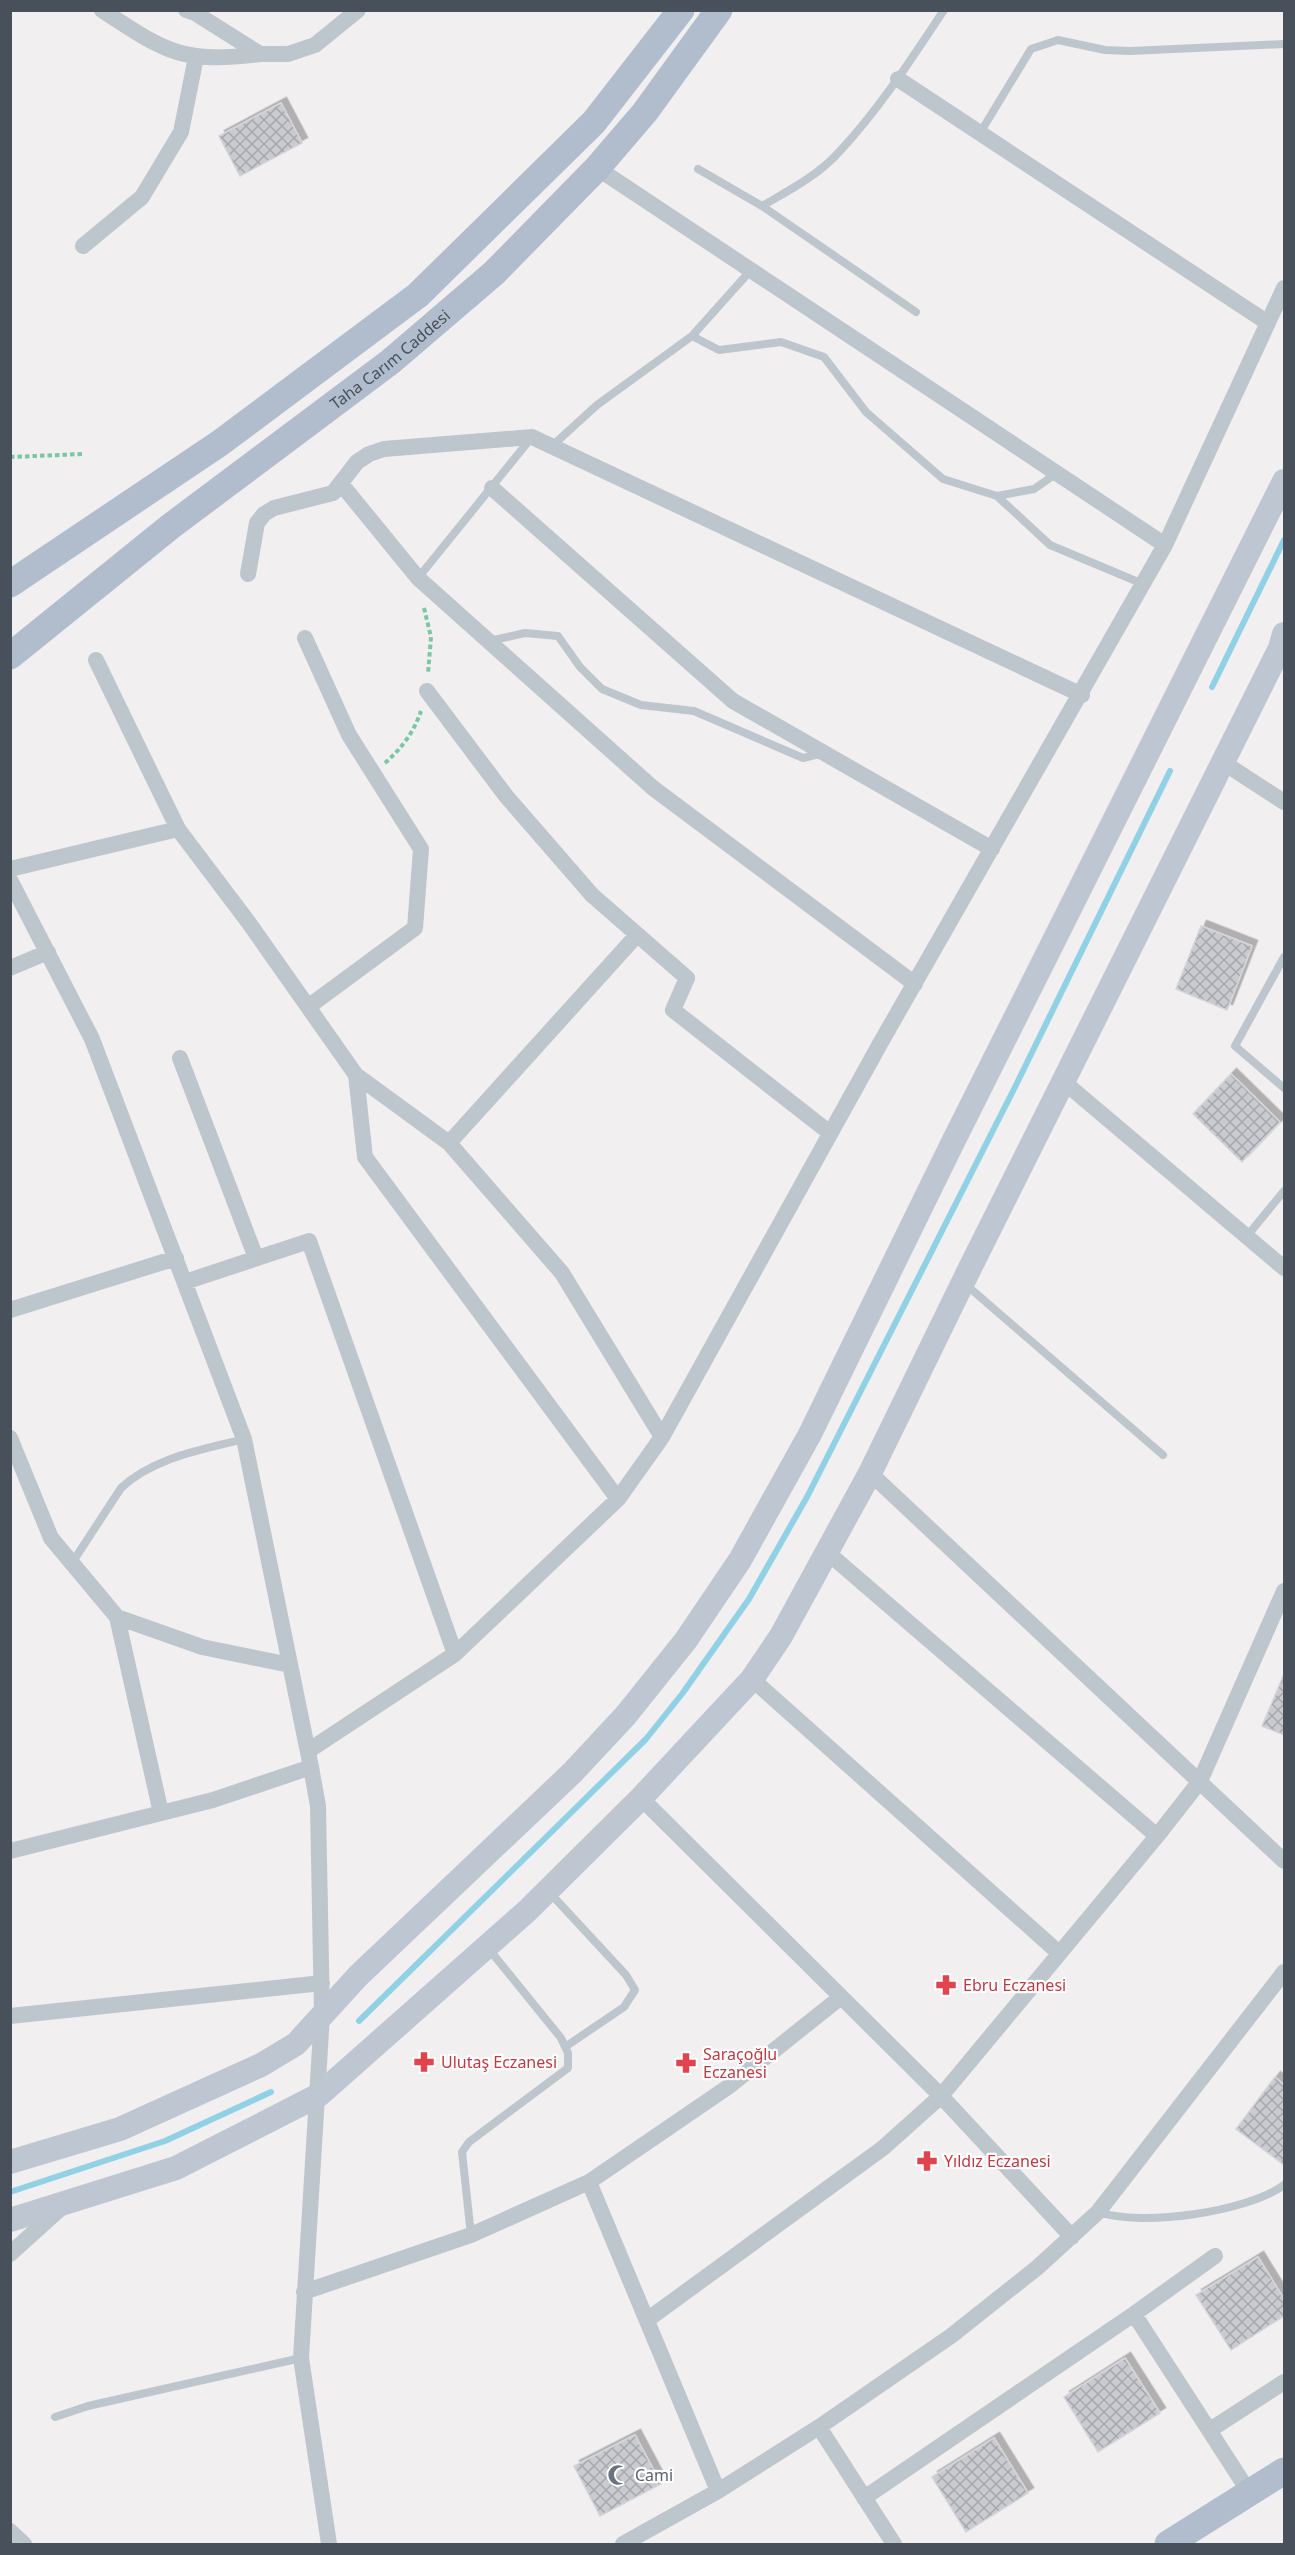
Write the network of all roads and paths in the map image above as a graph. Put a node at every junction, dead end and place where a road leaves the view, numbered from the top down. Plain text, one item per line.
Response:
1 (102, 10) edge
2 (186, 10) edge
3 (358, 10) edge
4 (681, 10) edge
5 (719, 10) edge
6 (944, 10) edge
7 (1284, 44) edge
8 (260, 54) junction
9 (196, 57) junction
10 (898, 79) junction
11 (980, 133) junction
12 (597, 168) junction
13 (698, 169) dead end
14 (762, 207) junction
15 (83, 246) dead end
16 (751, 270) junction
17 (1284, 288) edge
18 (916, 312) dead end
19 (1268, 323) junction
20 (692, 336) junction
21 (532, 437) junction
22 (552, 446) junction
23 (83, 454) dead end
24 (10, 457) edge
25 (1057, 473) junction
26 (1284, 481) edge
27 (342, 485) junction
28 (492, 488) junction
29 (998, 496) junction
30 (1165, 545) junction
31 (248, 574) dead end
32 (418, 578) junction
33 (10, 584) edge
34 (1143, 584) junction
35 (1284, 634) edge
36 (305, 638) dead end
37 (489, 641) junction
38 (10, 656) edge
39 (96, 660) dead end
40 (427, 691) dead end
41 (1082, 695) junction
42 (824, 753) junction
43 (1224, 763) junction
44 (1284, 802) edge
45 (177, 829) junction
46 (992, 849) junction
47 (10, 869) edge
48 (10, 880) edge
49 (638, 935) junction
50 (48, 952) junction
51 (1284, 957) edge
52 (10, 968) edge
53 (915, 984) junction
54 (308, 1007) junction
55 (180, 1058) dead end
56 (356, 1075) junction
57 (1064, 1082) junction
58 (1284, 1088) edge
59 (830, 1133) junction
60 (449, 1143) junction
61 (1284, 1191) edge
62 (1247, 1236) junction
63 (176, 1258) junction
64 (256, 1258) junction
65 (1284, 1268) edge
66 (185, 1282) junction
67 (963, 1282) junction
68 (10, 1310) edge
69 (662, 1437) junction
70 (10, 1438) edge
71 (244, 1439) junction
72 (1163, 1455) dead end
73 (870, 1473) junction
74 (618, 1499) junction
75 (828, 1553) junction
76 (72, 1563) junction
77 (1284, 1592) edge
78 (117, 1617) junction
79 (455, 1654) junction
80 (290, 1665) junction
81 (752, 1679) junction
82 (309, 1759) junction
83 (1200, 1780) junction
84 (641, 1798) junction
85 (161, 1813) junction
86 (1157, 1836) junction
87 (10, 1851) edge
88 (1284, 1861) edge
89 (547, 1890) junction
90 (487, 1946) junction
91 (1059, 1953) junction
92 (1284, 1972) edge
93 (322, 1983) junction
94 (841, 1997) junction
95 (322, 2015) junction
96 (10, 2016) edge
97 (565, 2046) junction
98 (319, 2096) junction
99 (941, 2096) junction
100 (10, 2162) edge
101 (589, 2182) junction
102 (1284, 2185) edge
103 (68, 2202) junction
104 (1098, 2212) junction
105 (10, 2220) edge
106 (471, 2235) junction
107 (1072, 2236) junction
108 (10, 2254) edge
109 (1215, 2256) dead end
110 (304, 2292) junction
111 (1134, 2314) junction
112 (646, 2320) junction
113 (301, 2358) junction
114 (1284, 2382) edge
115 (55, 2417) dead end
116 (819, 2427) junction
117 (1210, 2430) junction
118 (1284, 2471) edge
119 (718, 2491) junction
120 (1250, 2492) junction
121 (864, 2498) junction
122 (10, 2531) edge
123 (24, 2544) edge
124 (329, 2544) edge
125 (623, 2544) edge
126 (894, 2544) edge
127 (1168, 2544) edge

1 - 9 street
2 - 8 street
3 - 8 street
4 - 33 main road, Taha Carım Caddesi
5 - 12 main road, Taha Carım Caddesi
6 - 10 lane
7 - 11 lane
8 - 9 street
9 - 15 street
10 - 11 street
10 - 14 lane
11 - 19 street
12 - 16 street
12 - 38 main road, Taha Carım Caddesi
13 - 14 lane
14 - 18 lane
16 - 20 lane
16 - 25 street
17 - 19 street
19 - 30 street
20 - 22 lane
20 - 29 lane
21 - 22 street
21 - 27 street
21 - 28 lane
22 - 41 street
23 - 24 path
25 - 29 lane
25 - 30 street
26 - 95 main road
27 - 31 street
27 - 32 street
28 - 32 lane
28 - 42 street
29 - 34 lane
30 - 34 street
32 - 37 street
34 - 41 street
35 - 43 main road
36 - 54 street
37 - 42 lane
37 - 53 street
39 - 45 street
40 - 49 street
41 - 46 street
42 - 46 street
43 - 44 street
43 - 57 main road
45 - 47 street
45 - 54 street
46 - 53 street
48 - 50 street
49 - 59 street
49 - 60 street
50 - 52 street
50 - 63 street
51 - 58 lane
53 - 59 street
54 - 56 street
55 - 64 street
56 - 60 street
56 - 74 street
57 - 62 street
57 - 67 main road
59 - 69 street
60 - 69 street
61 - 62 lane
62 - 65 street
63 - 66 street
63 - 68 street
64 - 66 street
64 - 79 street
66 - 71 street
67 - 72 lane
67 - 73 main road
69 - 74 street
70 - 76 street
71 - 76 lane
71 - 80 street
73 - 75 main road
73 - 83 street
74 - 79 street
75 - 81 main road
75 - 86 street
76 - 78 street
77 - 83 street
78 - 80 street
78 - 85 street
79 - 82 street
80 - 82 street
81 - 84 main road
81 - 91 street
82 - 85 street
82 - 93 street
83 - 86 street
83 - 88 street
84 - 89 main road
84 - 94 street
85 - 87 street
86 - 91 street
89 - 90 main road
89 - 97 lane
90 - 97 lane
90 - 98 main road
91 - 99 street
92 - 104 street
93 - 95 street
93 - 96 street
94 - 99 street
94 - 101 street
95 - 98 street
95 - 100 main road
97 - 106 lane
98 - 103 main road
98 - 110 street
99 - 107 street
99 - 112 street
101 - 106 street
101 - 112 street
102 - 104 lane
103 - 105 main road
103 - 108 street
104 - 107 street
106 - 110 street
107 - 116 street
109 - 111 street
110 - 113 street
111 - 117 street
111 - 121 street
112 - 119 street
113 - 115 lane
113 - 124 street
114 - 117 street
116 - 119 street
116 - 121 street
117 - 120 street
118 - 120 main road
119 - 125 street
120 - 127 main road
121 - 126 street
122 - 123 street

